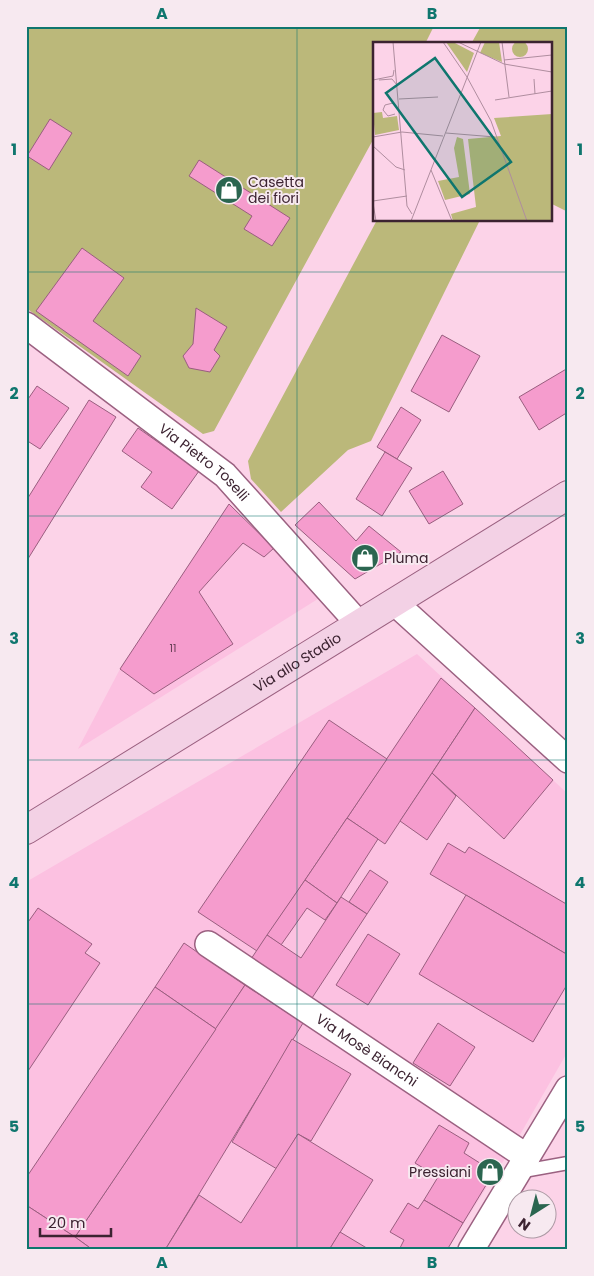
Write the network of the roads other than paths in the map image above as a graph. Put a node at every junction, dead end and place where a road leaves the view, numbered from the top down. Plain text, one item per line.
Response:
1 (26, 325) edge
2 (568, 495) edge
3 (395, 603) junction
4 (359, 624) junction
5 (568, 760) edge
6 (26, 830) edge
7 (208, 944) dead end
8 (568, 1089) edge
9 (568, 1163) edge
10 (522, 1164) junction
11 (471, 1250) edge

1 - 4 street, Via Pietro Toselli
2 - 3 main road, Via allo Stadio
3 - 4 main road, Via allo Stadio
3 - 5 street
4 - 6 main road, Via allo Stadio
7 - 10 street, Via Mosè Bianchi
8 - 10 street
9 - 10 lane
10 - 11 street

